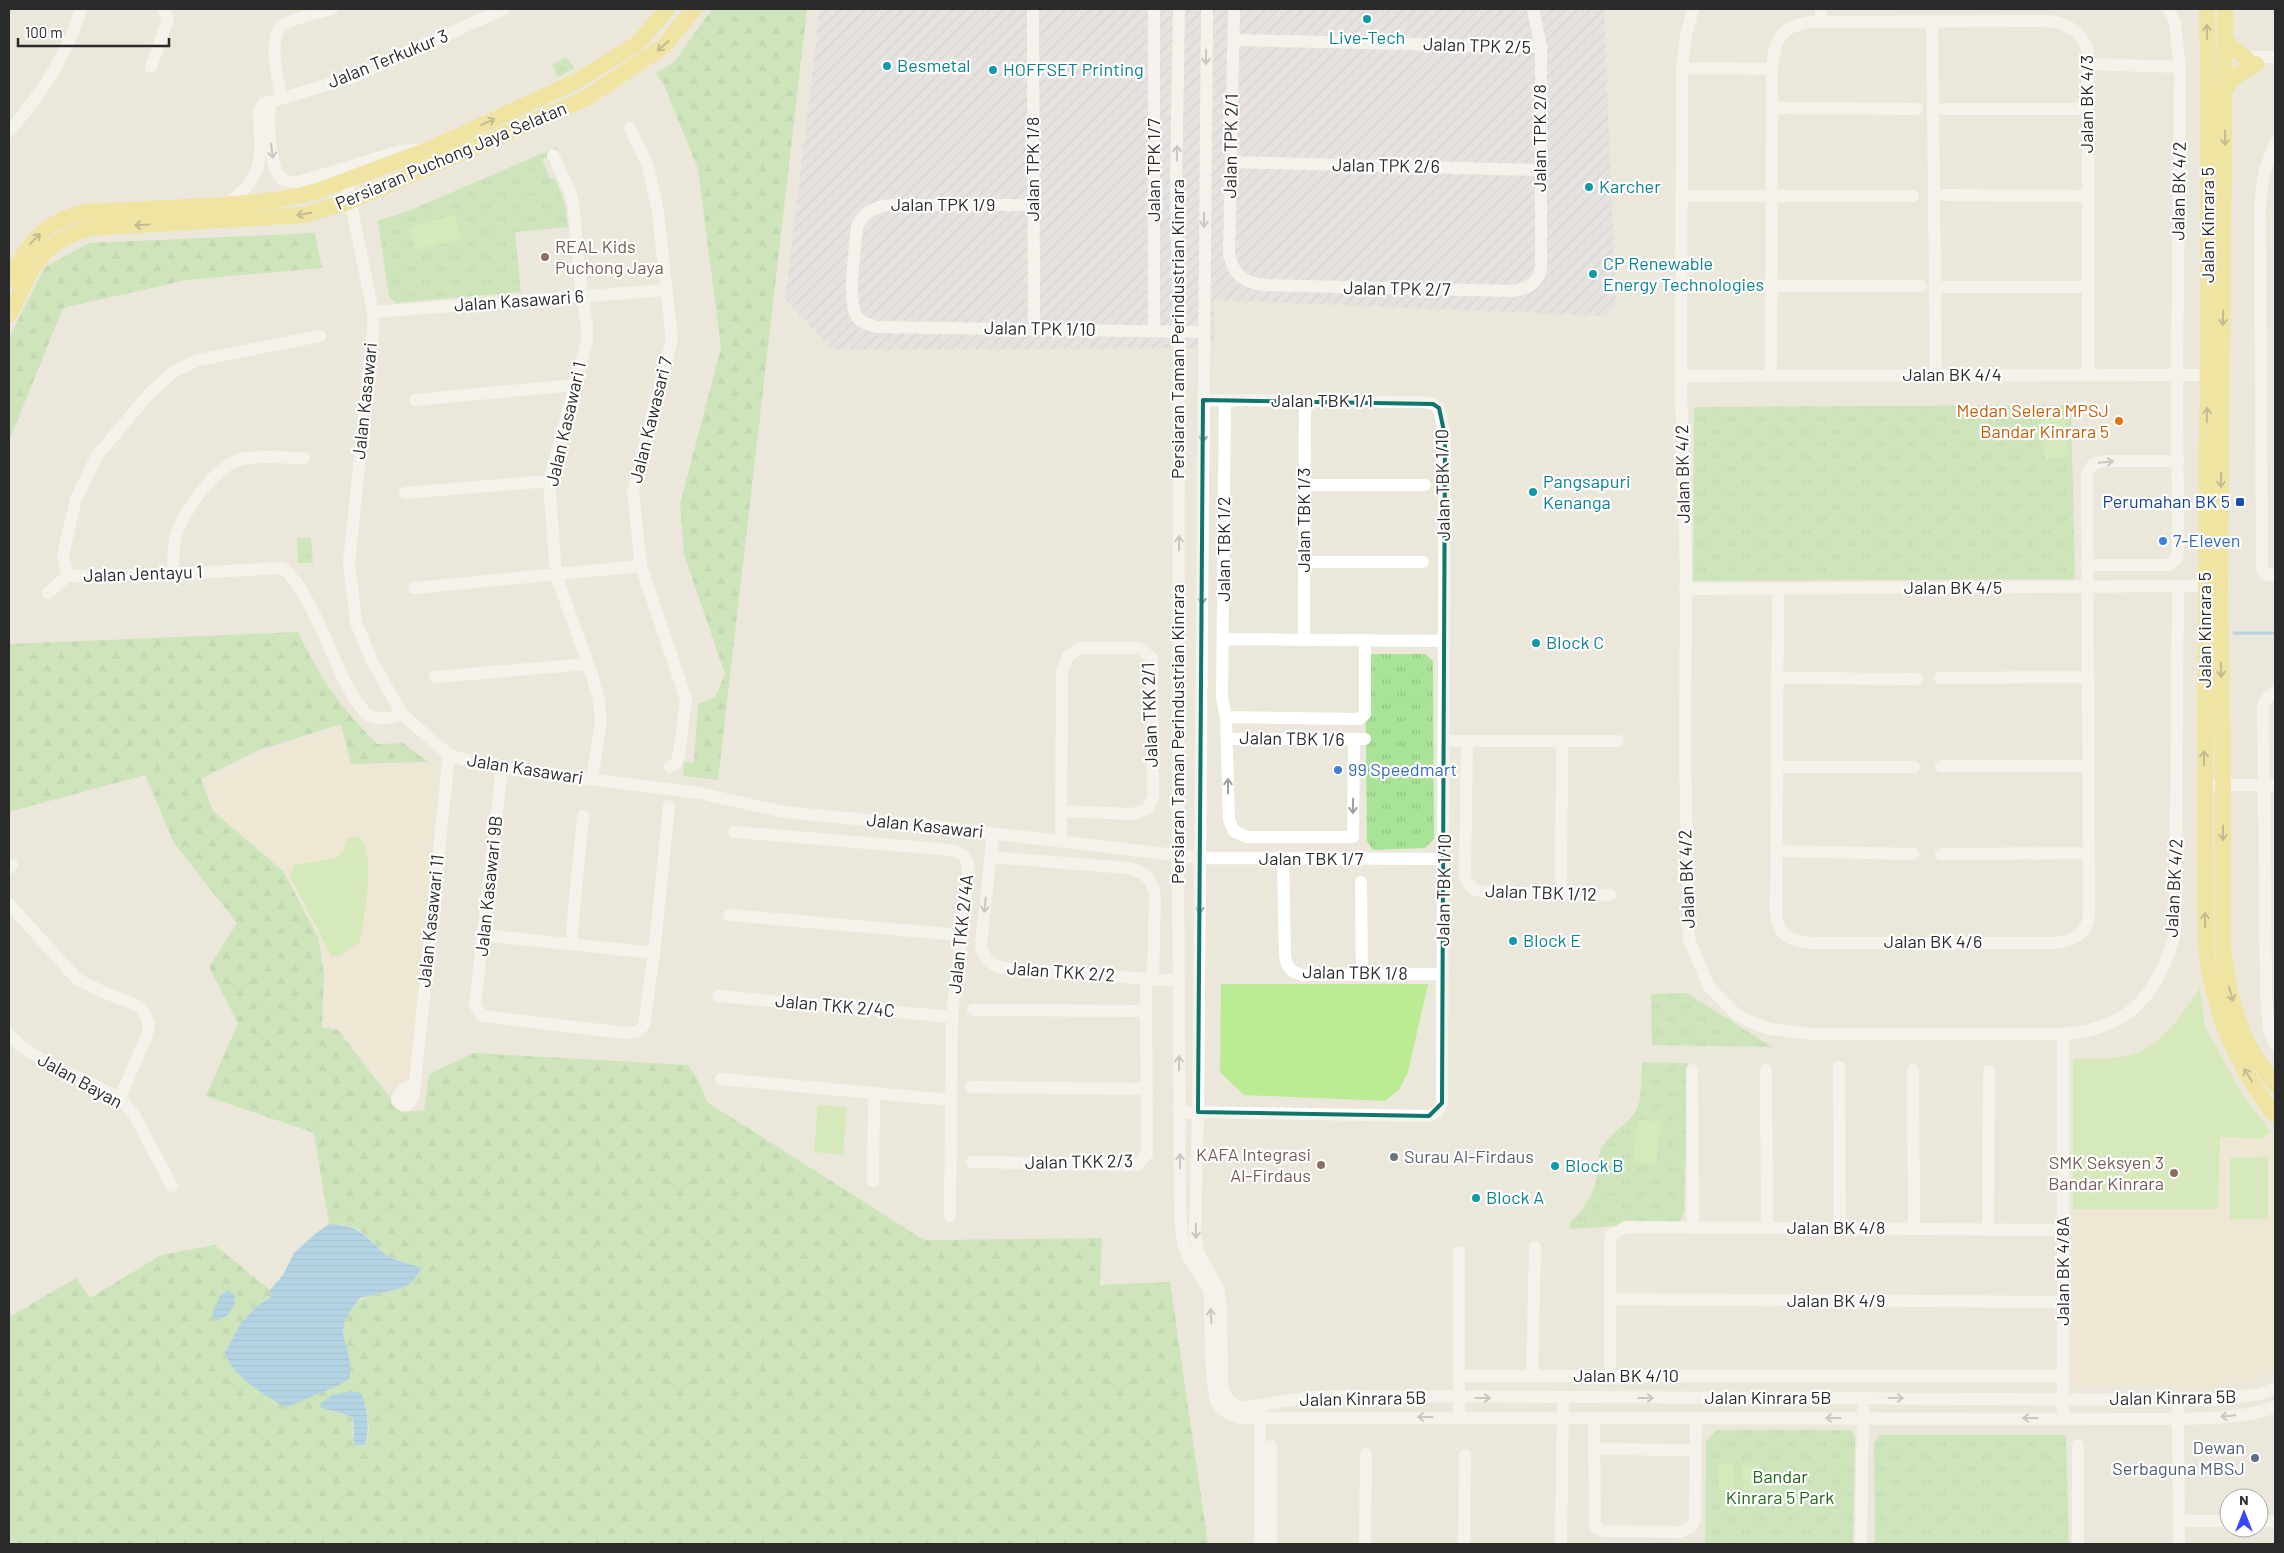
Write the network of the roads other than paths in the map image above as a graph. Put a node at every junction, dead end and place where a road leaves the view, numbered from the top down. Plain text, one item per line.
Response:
1 (80, 9) edge
2 (163, 9) edge
3 (332, 9) edge
4 (504, 9) edge
5 (667, 9) edge
6 (694, 9) edge
7 (1033, 9) edge
8 (1154, 9) edge
9 (1179, 9) edge
10 (1207, 9) edge
11 (1234, 9) edge
12 (1532, 9) edge
13 (1693, 9) edge
14 (2169, 9) edge
15 (2207, 9) edge
16 (2225, 9) edge
17 (1821, 15) edge
18 (1932, 21) junction
19 (2225, 36) junction
20 (1234, 40) junction
21 (1540, 48) junction
22 (2275, 57) edge
23 (2208, 60) junction
24 (2225, 60) junction
25 (2250, 60) junction
26 (2088, 64) junction
27 (2275, 64) edge
28 (151, 67) dead end
29 (2180, 67) junction
30 (1682, 68) junction
31 (1772, 69) junction
32 (2225, 89) junction
33 (275, 101) junction
34 (1772, 108) junction
35 (1917, 109) dead end
36 (1943, 109) dead end
37 (2088, 109) junction
38 (630, 128) dead end
39 (9, 131) edge
40 (2275, 143) edge
41 (430, 149) junction
42 (553, 155) dead end
43 (1232, 162) junction
44 (1540, 170) junction
45 (346, 180) junction
46 (1945, 195) dead end
47 (1682, 196) junction
48 (1772, 196) junction
49 (1913, 196) dead end
50 (2087, 196) junction
51 (351, 201) junction
52 (225, 205) junction
53 (1034, 205) junction
54 (1541, 268) joint
55 (1242, 279) joint
56 (9, 280) edge
57 (1771, 286) junction
58 (1921, 286) dead end
59 (1944, 287) dead end
60 (2087, 287) junction
61 (666, 290) junction
62 (582, 296) junction
63 (373, 312) junction
64 (9, 315) edge
65 (877, 327) joint
66 (1034, 329) junction
67 (1154, 331) junction
68 (1179, 332) junction
69 (1204, 332) junction
70 (320, 336) dead end
71 (1936, 374) junction
72 (2088, 374) junction
73 (2177, 375) junction
74 (2215, 375) junction
75 (1681, 376) junction
76 (1771, 376) junction
77 (574, 386) junction
78 (415, 400) dead end
79 (1203, 400) junction
80 (1224, 401) junction
81 (1305, 401) junction
82 (1439, 408) joint
83 (304, 458) dead end
84 (2178, 461) junction
85 (549, 481) junction
86 (1305, 485) junction
87 (1425, 485) dead end
88 (406, 493) dead end
89 (1304, 562) junction
90 (1423, 562) dead end
91 (2086, 565) junction
92 (641, 566) junction
93 (172, 574) junction
94 (68, 575) junction
95 (556, 575) junction
96 (2275, 576) edge
97 (2213, 586) junction
98 (2086, 587) junction
99 (2178, 587) junction
100 (414, 588) dead end
101 (1685, 589) junction
102 (1778, 589) junction
103 (48, 593) dead end
104 (1223, 640) junction
105 (1304, 640) junction
106 (1365, 640) junction
107 (1444, 641) junction
108 (588, 664) junction
109 (435, 677) dead end
110 (2086, 677) junction
111 (1777, 678) junction
112 (1940, 678) dead end
113 (1917, 679) dead end
114 (2275, 692) edge
115 (402, 714) junction
116 (1226, 717) junction
117 (1228, 738) junction
118 (1445, 740) junction
119 (1467, 740) junction
120 (1562, 741) junction
121 (1618, 741) dead end
122 (449, 756) junction
123 (1941, 766) dead end
124 (2088, 766) junction
125 (670, 767) dead end
126 (1777, 767) junction
127 (1914, 767) dead end
128 (502, 768) junction
129 (592, 780) junction
130 (2204, 785) junction
131 (2223, 785) junction
132 (2269, 785) edge
133 (669, 806) dead end
134 (1062, 811) junction
135 (583, 816) dead end
136 (856, 819) junction
137 (734, 832) dead end
138 (993, 833) junction
139 (1353, 837) junction
140 (1061, 841) junction
141 (854, 842) junction
142 (1776, 851) junction
143 (2089, 853) junction
144 (1178, 854) junction
145 (1913, 854) dead end
146 (1940, 854) dead end
147 (991, 857) junction
148 (1201, 858) junction
149 (1283, 859) junction
150 (1353, 859) junction
151 (1444, 859) junction
152 (1361, 882) dead end
153 (1562, 894) junction
154 (1610, 895) dead end
155 (9, 904) edge
156 (729, 916) dead end
157 (960, 935) junction
158 (483, 936) junction
159 (570, 943) junction
160 (654, 953) junction
161 (1362, 974) junction
162 (1443, 974) junction
163 (1150, 979) junction
164 (1179, 981) junction
165 (718, 996) dead end
166 (973, 1010) dead end
167 (1146, 1011) junction
168 (952, 1017) junction
169 (9, 1034) edge
170 (2063, 1034) junction
171 (2275, 1044) edge
172 (1839, 1067) dead end
173 (1692, 1070) dead end
174 (1766, 1070) dead end
175 (1913, 1070) dead end
176 (1989, 1071) dead end
177 (721, 1079) dead end
178 (2275, 1085) edge
179 (413, 1086) dead end
180 (971, 1087) dead end
181 (1147, 1089) junction
182 (874, 1094) junction
183 (120, 1098) junction
184 (950, 1100) junction
185 (1179, 1112) junction
186 (1198, 1112) junction
187 (2275, 1115) edge
188 (972, 1162) dead end
189 (873, 1181) dead end
190 (172, 1186) dead end
191 (950, 1216) dead end
192 (1693, 1227) junction
193 (1766, 1228) junction
194 (1840, 1228) junction
195 (1914, 1229) junction
196 (1988, 1229) junction
197 (2063, 1230) junction
198 (1535, 1247) dead end
199 (1459, 1252) dead end
200 (1610, 1299) junction
201 (2063, 1302) junction
202 (1459, 1376) junction
203 (1532, 1376) junction
204 (1610, 1376) junction
205 (2063, 1376) junction
206 (2275, 1388) edge
207 (1459, 1398) junction
208 (1563, 1398) junction
209 (1863, 1398) junction
210 (2063, 1400) junction
211 (2178, 1400) junction
212 (1260, 1405) junction
213 (2275, 1407) edge
214 (1459, 1417) junction
215 (1260, 1418) junction
216 (1863, 1418) junction
217 (2063, 1418) junction
218 (1594, 1419) junction
219 (1696, 1419) junction
220 (2178, 1419) junction
221 (1563, 1420) junction
222 (2078, 1445) dead end
223 (1271, 1446) dead end
224 (1593, 1449) junction
225 (1695, 1450) junction
226 (1366, 1454) dead end
227 (1465, 1455) dead end
228 (2179, 1521) junction
229 (2219, 1521) edge
230 (1260, 1544) edge
231 (1271, 1544) edge
232 (1365, 1544) edge
233 (1464, 1544) edge
234 (1560, 1544) edge
235 (1861, 1544) edge
236 (2078, 1544) edge
237 (2179, 1544) edge

1 - 39 street
2 - 28 street
3 - 33 street
4 - 33 street, Jalan Terkukur 3
41 -> 5 main road, Persiaran Puchong Jaya Selatan
6 -> 51 main road, Persiaran Puchong Jaya Selatan
7 - 53 street, Jalan TPK 1/8
8 - 67 street, Jalan TPK 1/7
68 -> 9 street, Persiaran Taman Perindustrian Kinrara
10 -> 69 street, Persiaran Taman Perindustrian Kinrara
11 - 20 street, Jalan TPK 2/1
12 - 21 street, Jalan TPK 2/8
13 - 30 street, Jalan BK 4/2
14 - 29 street, Jalan BK 4/2
23 -> 15 main road, Jalan Kinrara 5
16 - 19 main road, Jalan Kinrara 5
17 - 18 street, Jalan BK 4/3
17 - 31 street, Jalan BK 4/3
18 - 26 street, Jalan BK 4/3
18 - 71 street
19 - 24 main road, Jalan Kinrara 5
19 - 25 main road
20 - 21 street, Jalan TPK 2/5
20 - 43 street, Jalan TPK 2/1
21 - 44 street, Jalan TPK 2/8
22 - 25 street
23 - 24 street
23 - 74 main road, Jalan Kinrara 5
24 - 25 street
24 - 32 main road, Jalan Kinrara 5
25 - 27 street
25 - 32 main road
26 - 29 street
26 - 37 street, Jalan BK 4/3
29 - 73 street, Jalan BK 4/2
30 - 31 street
30 - 47 street, Jalan BK 4/2
31 - 34 street, Jalan BK 4/3
32 -> 74 main road, Jalan Kinrara 5
33 -> 41 street
33 - 52 street
34 - 35 street
34 - 48 street, Jalan BK 4/3
36 - 37 street
37 - 50 street, Jalan BK 4/3
38 - 61 street, Jalan Kawasari 7
40 - 96 street
41 - 45 main road, Persiaran Puchong Jaya Selatan
42 - 62 street, Jalan Kasawari 1
43 - 44 street, Jalan TPK 2/6
43 - 55 street, Jalan TPK 2/1
44 - 54 street, Jalan TPK 2/8
45 - 51 street, Jalan Kasawari
45 - 52 main road, Persiaran Puchong Jaya Selatan
46 - 50 street
47 - 48 street
47 - 75 street, Jalan BK 4/2
48 - 49 street
48 - 57 street, Jalan BK 4/3
50 - 60 street, Jalan BK 4/3
51 - 63 street, Jalan Kasawari
51 -> 64 main road, Persiaran Puchong Jaya Selatan
56 -> 52 main road, Persiaran Puchong Jaya Selatan
53 - 65 street, Jalan TPK 1/9
53 - 66 street, Jalan TPK 1/8
54 - 55 street, Jalan TPK 2/7
57 - 58 street
57 - 76 street, Jalan BK 4/3
59 - 60 street
60 - 72 street, Jalan BK 4/3
61 - 62 street, Jalan Kasawari 6
61 - 92 street, Jalan Kawasari 7
62 - 63 street, Jalan Kasawari 6
62 - 77 street, Jalan Kasawari 1
63 - 115 street, Jalan Kasawari
65 - 66 street, Jalan TPK 1/10
66 - 67 street, Jalan TPK 1/10
67 - 68 street, Jalan TPK 1/10
68 - 69 street, Jalan TPK 1/10
144 -> 68 street, Persiaran Taman Perindustrian Kinrara
69 - 79 street, Persiaran Taman Perindustrian Kinrara
70 - 94 street, Jalan Jentayu 1
71 - 72 street, Jalan BK 4/4
71 - 76 street, Jalan BK 4/4
72 - 73 street, Jalan BK 4/4
73 - 74 street, Jalan BK 4/4
73 - 84 street, Jalan BK 4/2
74 - 97 main road, Jalan Kinrara 5
75 - 76 street, Jalan BK 4/4
75 - 101 street, Jalan BK 4/2
77 - 78 street
77 - 85 street, Jalan Kasawari 1
79 - 80 street, Jalan TBK 1/1
79 -> 148 street, Persiaran Taman Perindustrian Kinrara
80 - 81 street, Jalan TBK 1/1
80 - 104 street, Jalan TBK 1/2
81 - 82 street, Jalan TBK 1/1
81 - 86 street, Jalan TBK 1/3
82 - 107 street, Jalan TBK 1/10
83 - 93 street
91 -> 84 street, Jalan BK 4/6
84 - 91 street, Jalan BK 4/2
85 - 88 street
85 - 95 street, Jalan Kasawari 1
86 - 87 street
86 - 89 street, Jalan TBK 1/3
89 - 90 street
89 - 105 street, Jalan TBK 1/3
91 - 98 street, Jalan BK 4/6
92 - 95 street
92 - 125 street, Jalan Kawasari 7
93 - 94 street, Jalan Jentayu 1
93 - 115 street, Jalan Jentayu 1
94 - 103 street
95 - 100 street
95 - 108 street, Jalan Kasawari 1
97 - 99 street, Jalan BK 4/5
130 -> 97 main road, Jalan Kinrara 5
97 -> 131 main road, Jalan Kinrara 5
98 - 99 street, Jalan BK 4/5
98 - 102 street, Jalan BK 4/5
98 - 110 street, Jalan BK 4/6
99 - 170 street, Jalan BK 4/2
101 - 102 street, Jalan BK 4/5
101 - 170 street, Jalan BK 4/2
102 - 111 street, Jalan BK 4/6
104 - 105 street
104 - 116 street, Jalan TBK 1/2
105 - 106 street
106 - 107 street
106 - 116 street
107 - 118 street, Jalan TBK 1/10
108 - 109 street
108 - 129 street, Jalan Kasawari 1
110 - 112 street
110 - 124 street, Jalan BK 4/6
111 - 113 street
111 - 126 street, Jalan BK 4/6
114 - 132 street
115 - 122 street, Jalan Kasawari
116 - 117 street, Jalan TBK 1/2
139 -> 117 street, Jalan TBK 1/6
117 -> 139 street, Jalan TBK 1/6
118 - 119 street
118 - 151 street, Jalan TBK 1/10
119 - 120 street
119 - 153 street, Jalan TBK 1/12
120 - 121 street
120 - 153 street
122 - 128 street, Jalan Kasawari
122 - 179 street, Jalan Kasawari 11
123 - 124 street
124 - 143 street, Jalan BK 4/6
126 - 127 street
126 - 142 street, Jalan BK 4/6
128 - 129 street, Jalan Kasawari
128 - 158 street, Jalan Kasawari 9B
129 - 136 street, Jalan Kasawari
130 - 131 street
187 -> 130 main road, Jalan Kinrara 5
131 - 132 street
131 -> 178 main road, Jalan Kinrara 5
132 - 171 street
133 - 160 street
134 - 134 street, Jalan TKK 2/1
134 - 140 street, Jalan TKK 2/1
135 - 159 street
136 - 138 street, Jalan Kasawari
136 - 141 street
137 - 141 street, Jalan TKK 2/4A
138 - 140 street, Jalan Kasawari
138 - 147 street, Jalan TKK 2/2
139 - 150 street, Jalan TBK 1/6
140 - 144 street, Jalan Kasawari
141 - 157 street, Jalan TKK 2/4A
142 - 143 street, Jalan BK 4/6
142 - 145 street
143 - 146 street
144 - 148 street, Jalan TBK 1/7
144 - 164 street, Persiaran Taman Perindustrian Kinrara
147 - 163 street
147 -> 163 street, Jalan TKK 2/2
148 - 149 street, Jalan TBK 1/7
148 -> 186 street, Persiaran Taman Perindustrian Kinrara
149 - 150 street, Jalan TBK 1/7
149 - 161 street, Jalan TBK 1/8
150 - 151 street, Jalan TBK 1/7
151 - 162 street, Jalan TBK 1/10
152 - 161 street
153 - 154 street, Jalan TBK 1/12
155 - 183 street
156 - 157 street
157 - 168 street, Jalan TKK 2/4A
158 - 159 street
158 - 160 street, Jalan Kasawari 9B
159 - 160 street
161 - 162 street, Jalan TBK 1/8
162 - 186 street, Jalan TBK 1/10
163 - 164 street, Jalan TKK 2/2
163 - 167 street, Jalan TKK 2/3
185 -> 164 street, Persiaran Taman Perindustrian Kinrara
165 - 168 street, Jalan TKK 2/4C
166 - 167 street
167 - 181 street, Jalan TKK 2/3
168 - 184 street, Jalan TKK 2/4A
169 - 183 street, Jalan Bayan
170 - 197 street, Jalan BK 4/8A
172 - 194 street
173 - 192 street
174 - 193 street
175 - 195 street
176 - 196 street
177 - 182 street
180 - 181 street
181 - 188 street, Jalan TKK 2/3
182 - 184 street
182 - 189 street
183 - 190 street, Jalan Bayan
184 - 191 street, Jalan TKK 2/4A
185 - 186 street, Jalan TBK 1/10
215 -> 185 street, Persiaran Taman Perindustrian Kinrara
186 -> 212 street, Persiaran Taman Perindustrian Kinrara
192 - 193 street, Jalan BK 4/8
192 - 200 street, Jalan BK 4/8
193 - 194 street, Jalan BK 4/8
194 - 195 street, Jalan BK 4/8
195 - 196 street, Jalan BK 4/8
196 - 197 street, Jalan BK 4/8
197 - 201 street, Jalan BK 4/8A
198 - 203 street
199 - 202 street
200 - 201 street, Jalan BK 4/9
200 - 204 street
201 - 205 street, Jalan BK 4/8A
202 - 203 street, Jalan BK 4/10
202 - 207 street
203 - 204 street, Jalan BK 4/10
204 - 205 street, Jalan BK 4/10
205 - 210 street, Jalan BK 4/8A
206 - 211 street, Jalan Kinrara 5B
207 -> 208 street, Jalan Kinrara 5B
207 - 212 street, Jalan Kinrara 5B
207 - 214 street
208 -> 209 street, Jalan Kinrara 5B
208 - 221 street
209 -> 210 street, Jalan Kinrara 5B
209 - 216 street
210 - 211 street, Jalan Kinrara 5B
210 - 217 street, Jalan BK 4/8A
211 - 220 street
212 - 215 street
213 -> 220 street, Jalan Kinrara 5B
214 -> 215 street, Jalan Kinrara 5B
214 - 221 street, Jalan Kinrara 5B
215 - 230 street
217 -> 216 street, Jalan Kinrara 5B
216 -> 219 street, Jalan Kinrara 5B
216 - 235 street
217 - 220 street, Jalan Kinrara 5B
218 - 219 street, Jalan Kinrara 5B
218 - 221 street, Jalan Kinrara 5B
218 - 224 street
219 - 225 street
220 - 228 street
221 - 234 street
222 - 236 street
223 - 231 street
224 - 225 street
224 - 225 street
226 - 232 street
227 - 233 street
228 - 229 street
228 - 237 street

